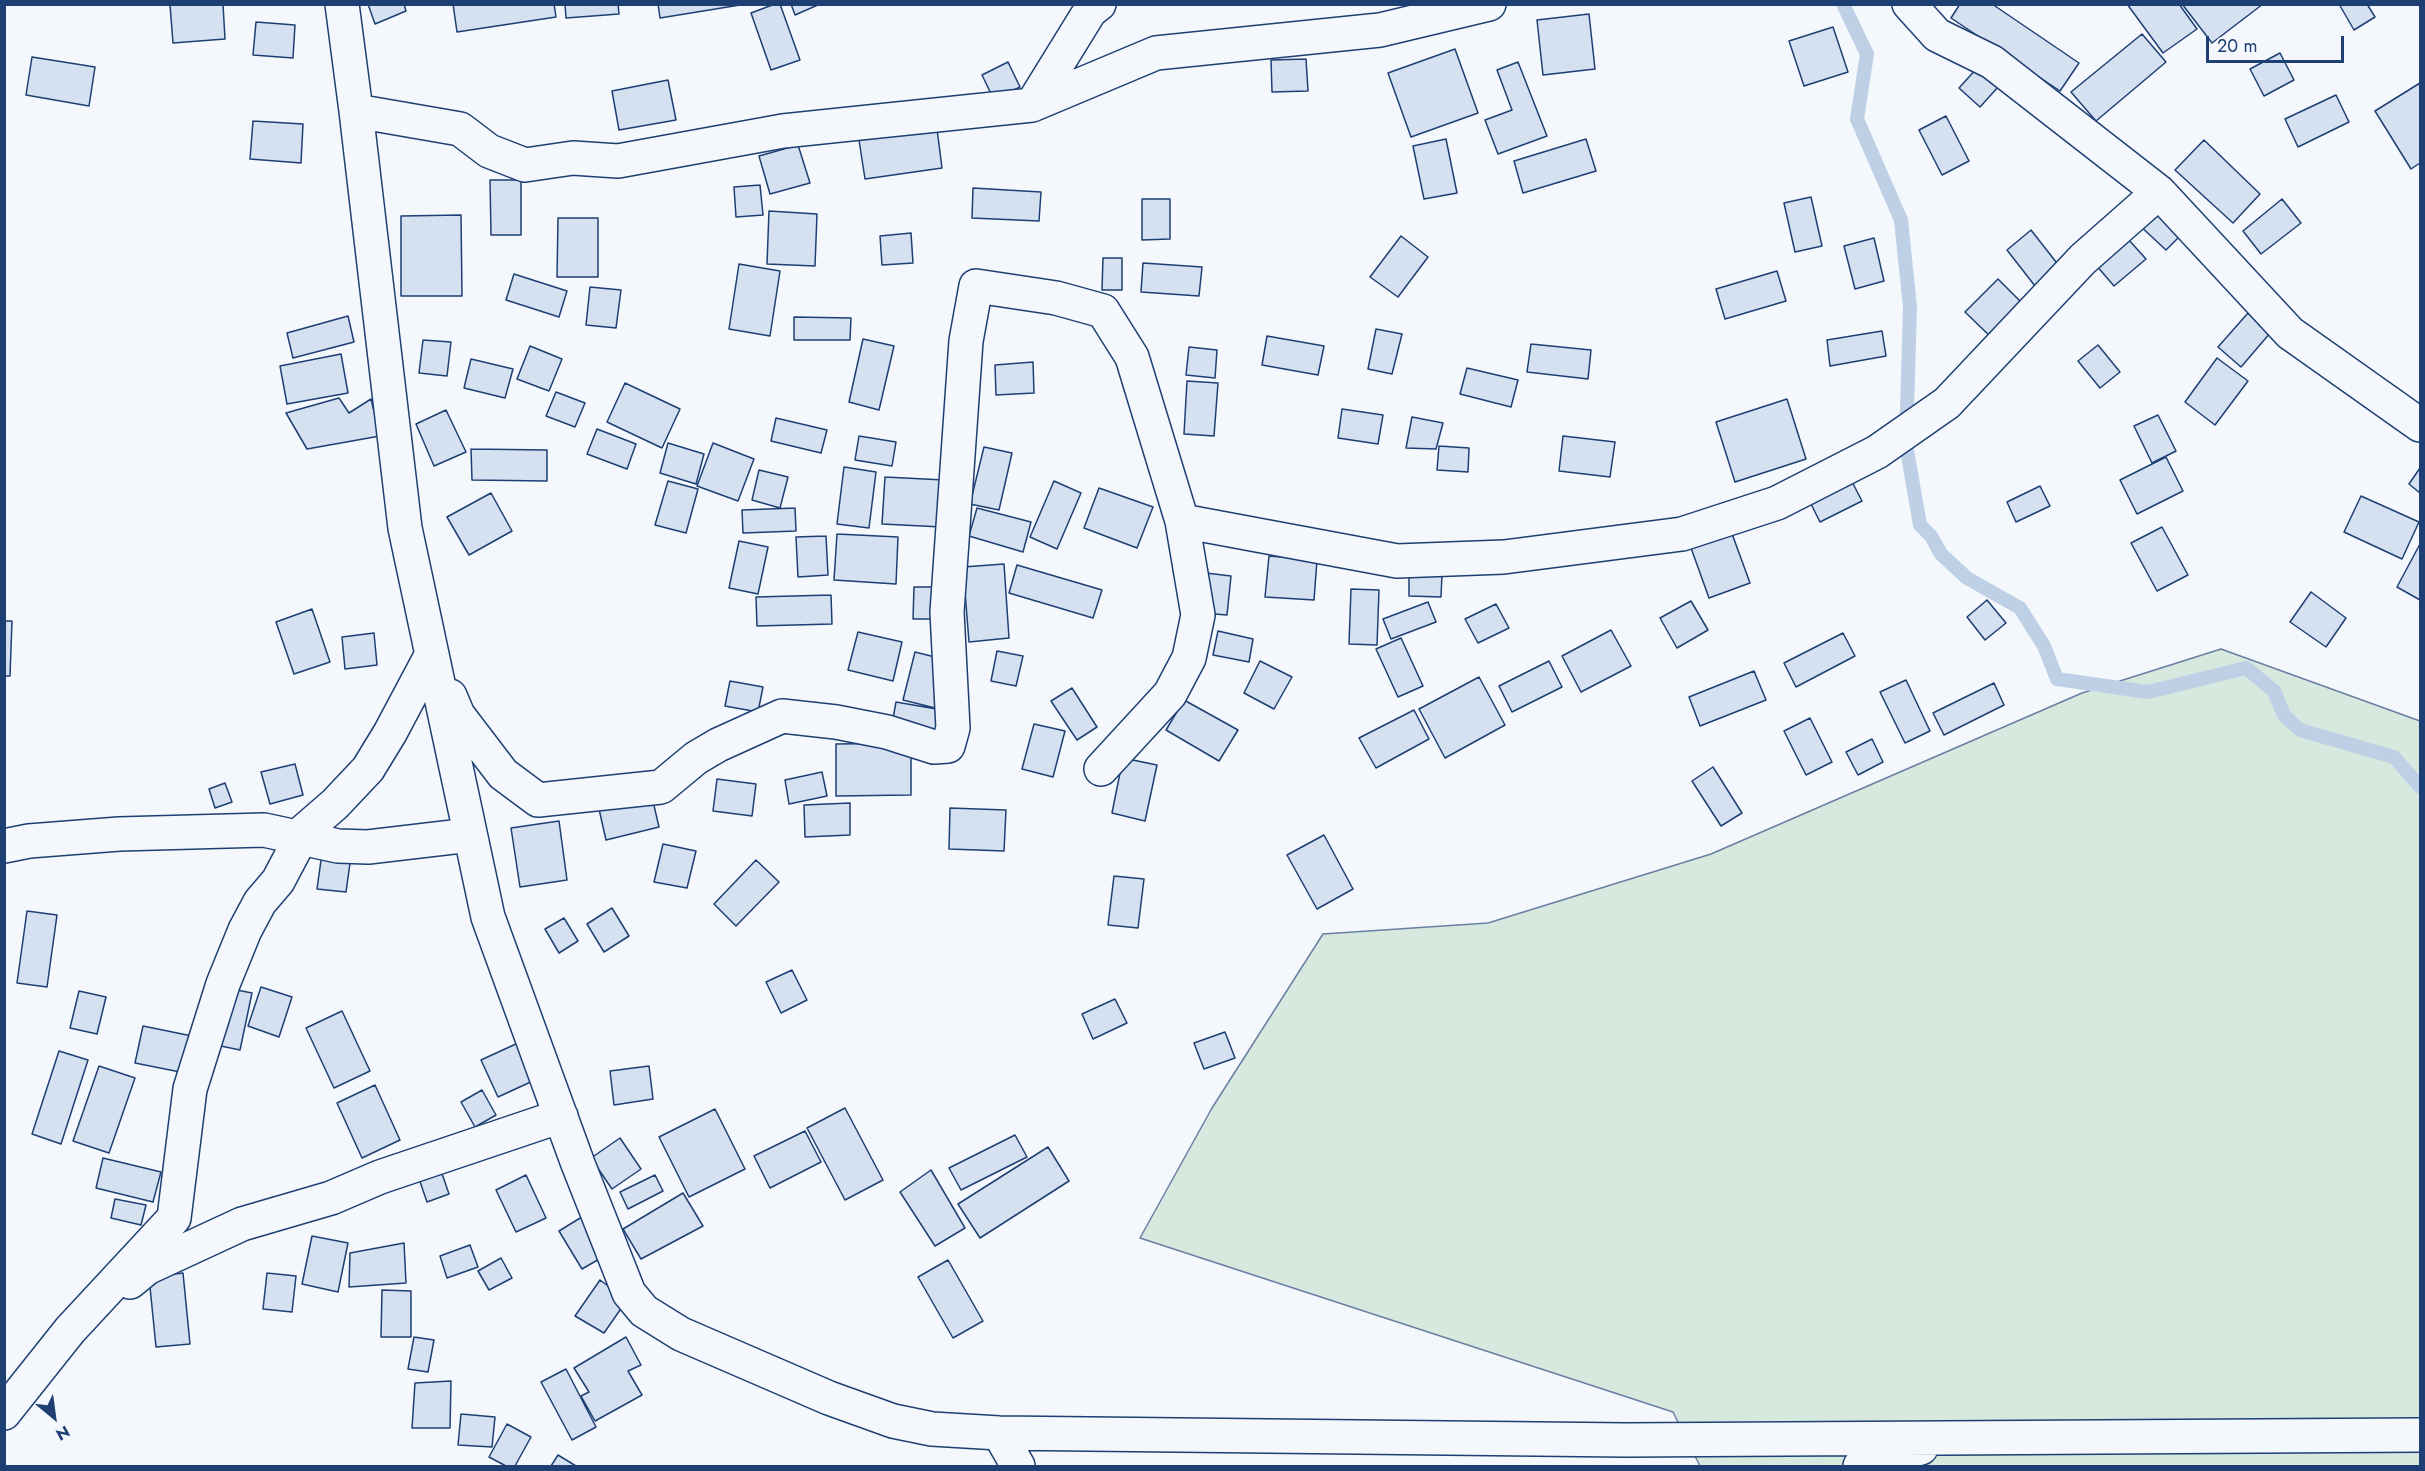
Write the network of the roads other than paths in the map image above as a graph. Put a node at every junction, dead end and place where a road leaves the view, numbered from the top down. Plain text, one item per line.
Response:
1 (342, 4) edge
2 (1099, 4) edge
3 (1489, 4) edge
4 (1909, 4) edge
5 (1032, 105) junction
6 (356, 111) junction
7 (2159, 192) junction
8 (2421, 425) edge
9 (1182, 521) junction
10 (432, 654) junction
11 (1101, 769) dead end
12 (470, 836) junction
13 (299, 837) junction
14 (4, 846) edge
15 (561, 1116) junction
16 (70, 1330) junction
17 (4, 1413) edge
18 (999, 1433) junction
19 (2421, 1435) edge
20 (1957, 1437) junction
21 (1018, 1467) edge
22 (1860, 1467) edge

1 - 6 street
2 - 5 street
3 - 5 street
4 - 7 street
5 - 6 street
6 - 10 street
7 - 8 street
7 - 9 street
9 - 10 street
9 - 11 street
10 - 12 street
10 - 13 street
12 - 13 street
12 - 15 street
13 - 14 street
13 - 16 street
15 - 16 street
15 - 18 street
16 - 17 street
18 - 20 street
18 - 21 street
19 - 20 street
20 - 22 street

